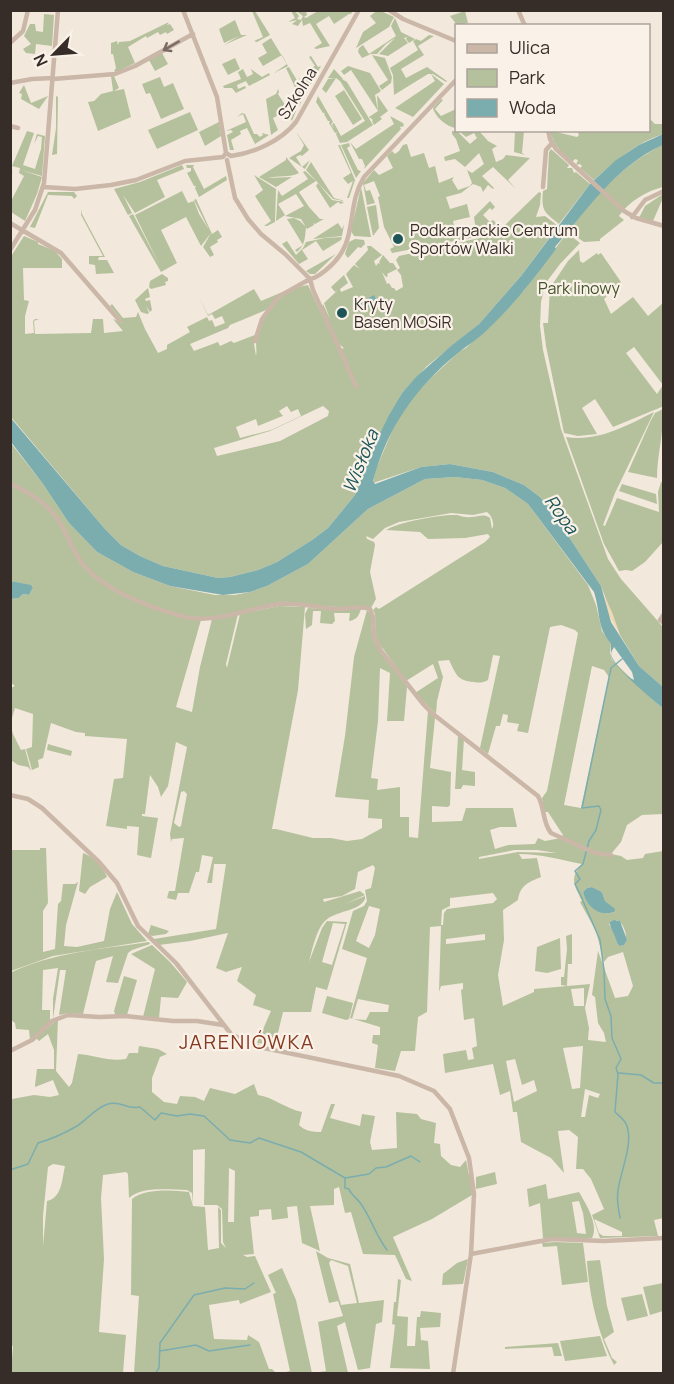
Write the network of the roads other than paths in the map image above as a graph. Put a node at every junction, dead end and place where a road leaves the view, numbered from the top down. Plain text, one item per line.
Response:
1 (28, 10) edge
2 (58, 10) edge
3 (183, 10) edge
4 (388, 10) edge
5 (518, 10) edge
6 (360, 12) edge
7 (524, 24) edge
8 (193, 34) junction
9 (455, 41) edge
10 (10, 43) edge
11 (53, 79) junction
12 (455, 81) edge
13 (10, 83) edge
14 (10, 126) edge
15 (18, 128) dead end
16 (549, 132) edge
17 (552, 143) junction
18 (227, 156) junction
19 (44, 187) junction
20 (543, 187) dead end
21 (663, 191) edge
22 (632, 217) junction
23 (10, 223) edge
24 (663, 225) edge
25 (23, 231) junction
26 (10, 250) edge
27 (310, 279) junction
28 (120, 321) dead end
29 (255, 341) dead end
30 (357, 387) dead end
31 (10, 483) edge
32 (663, 614) edge
33 (662, 622) edge
34 (10, 795) edge
35 (611, 855) dead end
36 (224, 1025) junction
37 (10, 1051) edge
38 (663, 1238) edge
39 (471, 1254) junction
40 (453, 1374) edge

1 - 10 street
2 - 11 street
3 - 8 street
4 - 9 street
5 - 7 street
6 - 18 street, Szkolna
8 -> 11 street
8 - 18 street
11 - 13 street
11 - 19 street
12 - 27 street
14 - 15 street
16 - 17 street
17 - 20 street
17 - 22 street
18 - 19 street, Szkolna
18 - 27 street
19 - 25 street
21 - 22 street
22 - 24 street
23 - 25 street
25 - 26 street
25 - 28 street
27 - 29 street
27 - 30 street
31 - 35 street
32 - 33 street
34 - 36 street
36 - 37 street
36 - 39 street
38 - 39 street
39 - 40 street

